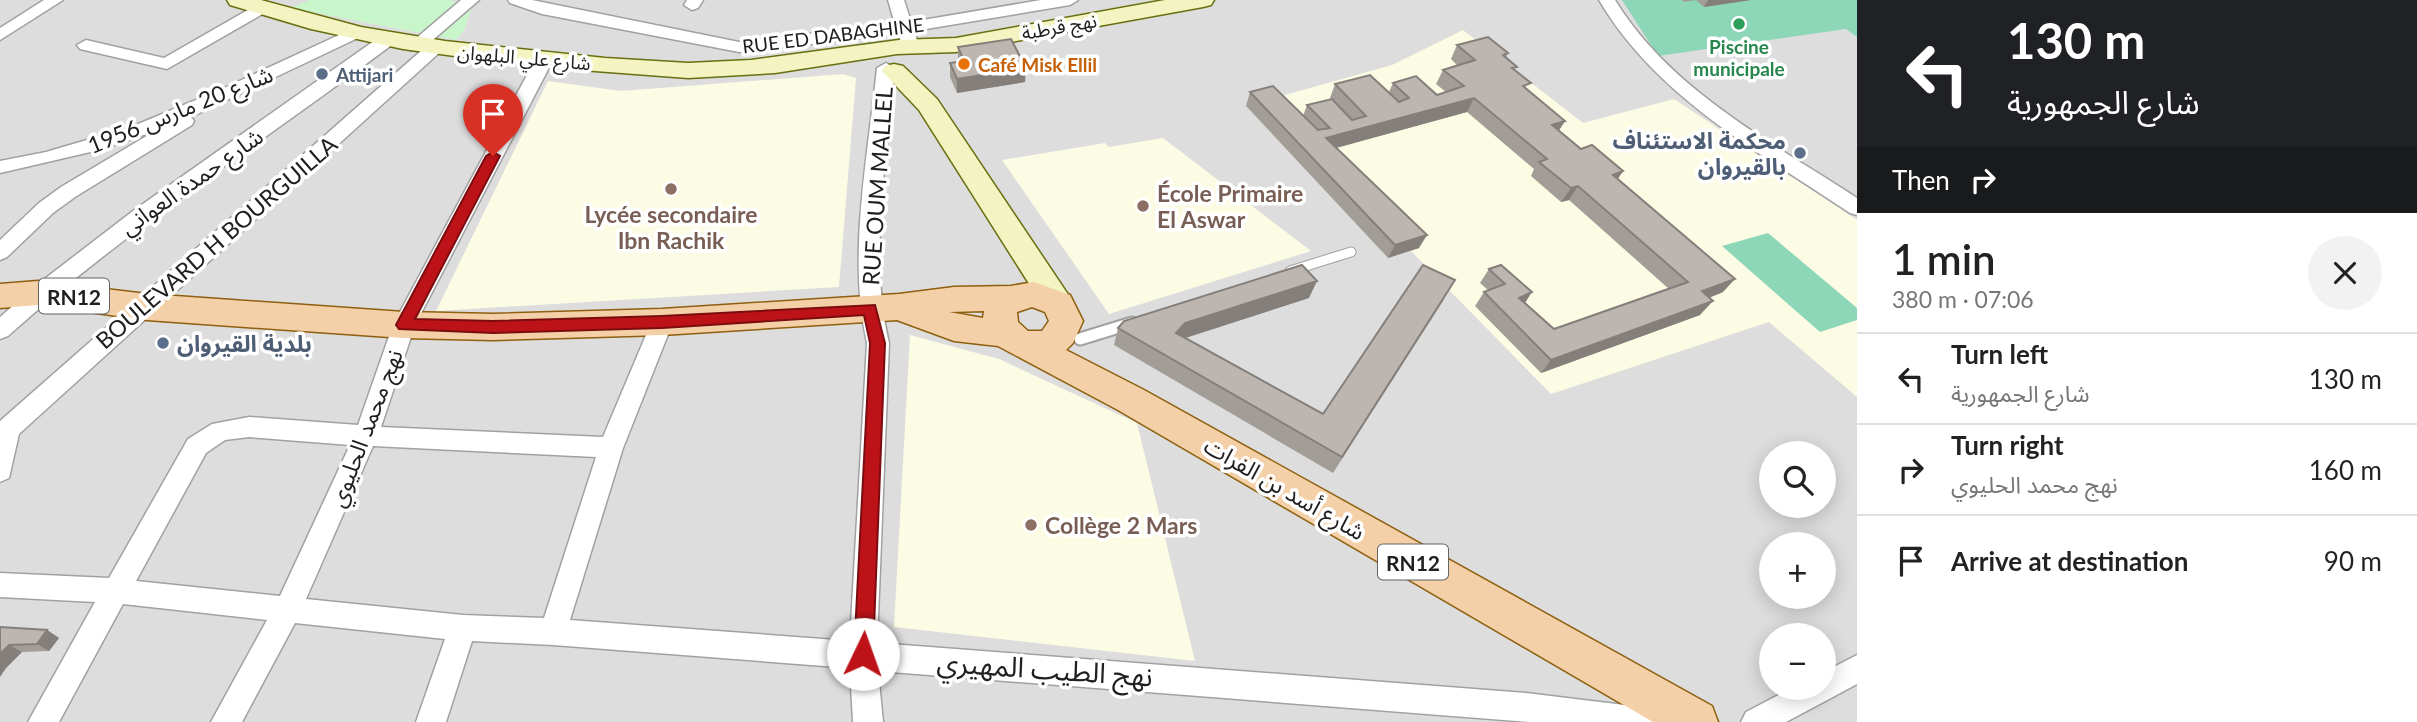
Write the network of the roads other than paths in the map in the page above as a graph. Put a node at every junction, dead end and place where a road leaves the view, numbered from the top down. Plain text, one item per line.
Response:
1 (55, 0) edge
2 (471, 0) edge
3 (516, 0) edge
4 (896, 0) edge
5 (1069, 0) edge
6 (1203, 0) edge
7 (1607, 0) edge
8 (249, 4) edge
9 (1058, 27) junction
10 (355, 33) junction
11 (0, 35) edge
12 (387, 40) junction
13 (86, 45) dead end
14 (425, 47) junction
15 (900, 56) junction
16 (544, 60) junction
17 (224, 96) junction
18 (0, 167) edge
19 (1857, 208) edge
20 (1015, 239) junction
21 (0, 252) edge
22 (1351, 252) dead end
23 (1274, 277) edge
24 (38, 293) junction
25 (0, 296) edge
26 (1014, 297) junction
27 (147, 307) junction
28 (884, 308) junction
29 (1145, 318) edge
30 (1068, 321) junction
31 (662, 322) junction
32 (404, 325) junction
33 (0, 330) edge
34 (1015, 339) junction
35 (1131, 400) junction
36 (4, 432) edge
37 (366, 436) junction
38 (611, 448) junction
39 (0, 471) edge
40 (0, 585) edge
41 (116, 590) junction
42 (287, 611) junction
43 (463, 628) junction
44 (553, 632) junction
45 (863, 654) junction
46 (1857, 669) edge
47 (1836, 680) edge
48 (1797, 700) edge
49 (1452, 712) edge
50 (43, 722) edge
51 (226, 722) edge
52 (431, 722) edge
53 (867, 722) edge
54 (1641, 722) edge
55 (1696, 722) edge
56 (1756, 722) edge

1 - 11 street
2 - 14 street, BOULEVARD H BOURGUILLA
3 - 15 street, RUE ED DABAGHINE
4 - 15 street
5 - 9 street
5 - 15 street, RUE ED DABAGHINE
6 - 9 street, نهج قرطبة
7 - 19 street
8 - 10 street, شارع علي البلهوان
8 - 13 street
9 - 15 street, نهج قرطبة
10 - 12 street, شارع علي البلهوان
10 - 17 street, شارع 20 مارس 1956
12 - 14 street, شارع علي البلهوان
12 - 24 street, شارع حمدة العواني
14 - 16 street, شارع علي البلهوان
14 - 27 street, BOULEVARD H BOURGUILLA
15 - 16 street, شارع علي البلهوان
15 - 20 street
15 - 28 street, RUE OUM MALLEL
16 - 32 street, نهج محمد الحليوي
17 - 18 street, شارع 20 مارس 1956
17 - 21 street
20 - 26 street
20 - 30 street
22 - 23 lane
24 - 25 main road, RN12
24 - 27 main road, RN12
24 - 33 street, شارع حمدة العواني
26 - 28 main road
26 - 30 main road
26 - 34 main road
27 - 32 main road, RN12
27 - 36 street, BOULEVARD H BOURGUILLA
28 - 31 main road, RN12
28 - 34 main road
28 - 45 street, RUE OUM MALLEL
29 - 30 lane
30 - 34 main road
30 - 35 main road
31 - 32 main road, RN12
31 - 38 street
32 - 37 street, نهج محمد الحليوي
34 - 35 main road, شارع أسد بن الفرات
35 - 55 main road, شارع أسد بن الفرات / RN12
36 - 39 street
37 - 38 street
37 - 41 street
37 - 42 street, نهج محمد الحليوي
38 - 44 street
40 - 41 street, نهج الطيب المهيري
41 - 42 street, نهج الطيب المهيري
41 - 50 street
42 - 43 street, نهج الطيب المهيري
42 - 51 street, نهج محمد الحليوي
43 - 44 street, نهج الطيب المهيري
43 - 52 street
44 - 45 street, نهج الطيب المهيري
45 - 49 street, نهج الطيب المهيري
45 - 53 street, RUE OUM MALLEL
46 - 47 street
48 - 56 street
49 - 54 street, نهج الطيب المهيري

